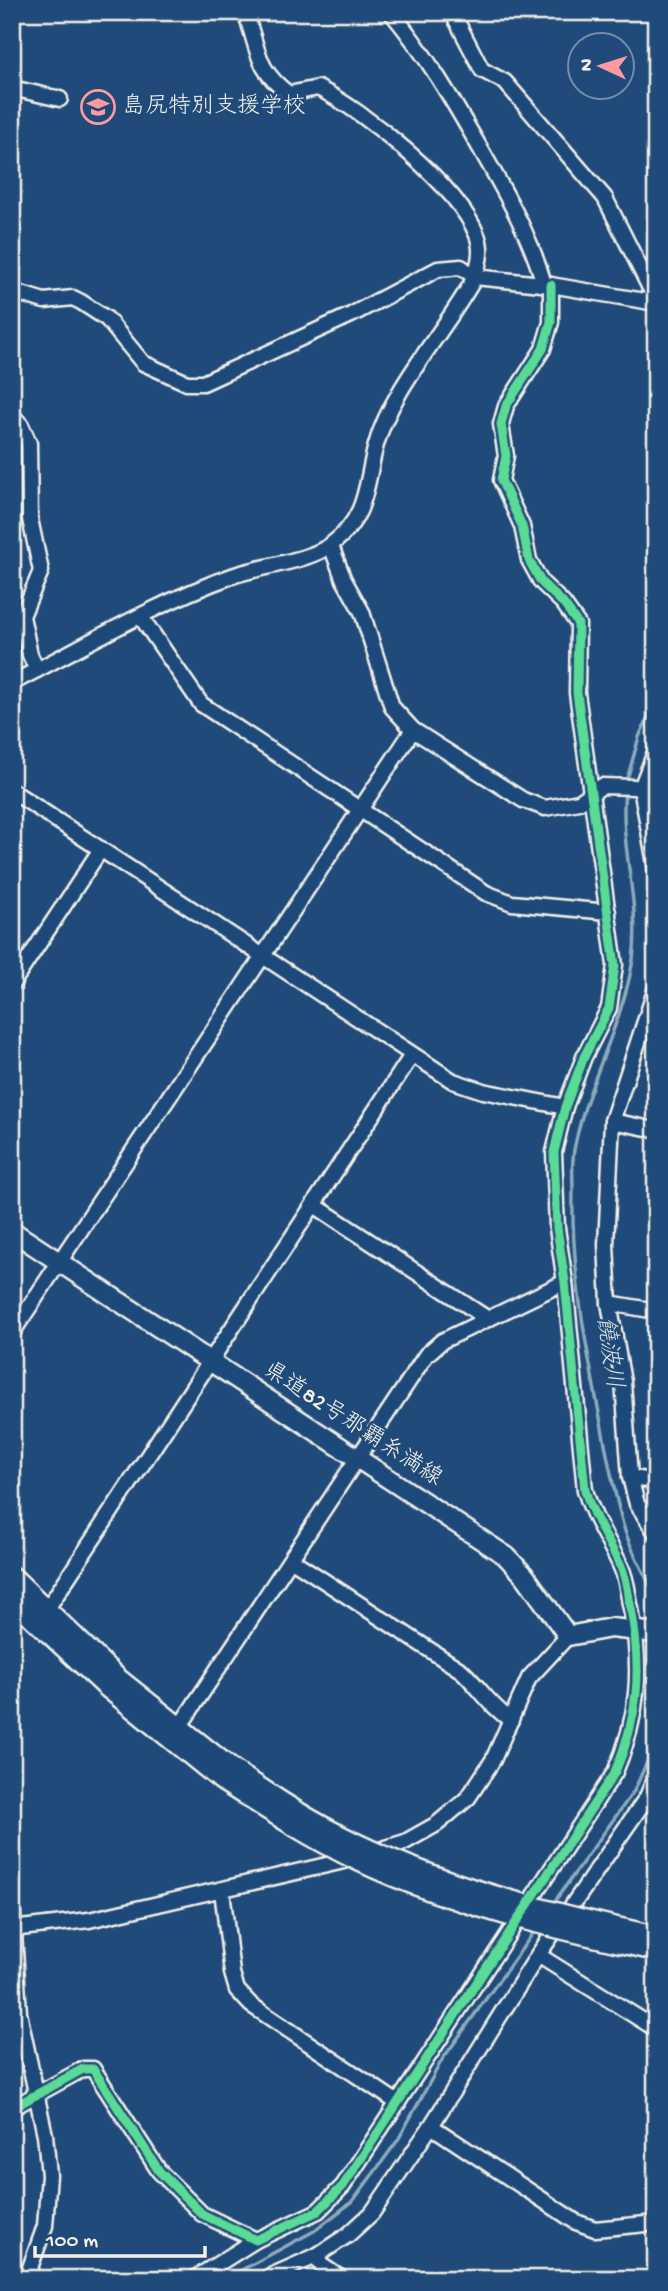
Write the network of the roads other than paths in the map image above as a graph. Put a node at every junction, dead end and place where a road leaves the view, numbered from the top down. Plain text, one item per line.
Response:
1 (245, 12) edge
2 (391, 12) edge
3 (452, 12) edge
4 (12, 88) edge
5 (60, 99) dead end
6 (475, 277) junction
7 (548, 284) junction
8 (12, 291) edge
9 (656, 302) edge
10 (12, 415) edge
11 (331, 545) junction
12 (141, 617) junction
13 (37, 670) junction
14 (12, 682) edge
15 (413, 730) junction
16 (656, 750) edge
17 (638, 788) junction
18 (596, 789) junction
19 (12, 791) edge
20 (656, 793) edge
21 (361, 807) junction
22 (101, 849) junction
23 (656, 869) edge
24 (608, 912) junction
25 (264, 956) junction
26 (12, 984) edge
27 (656, 988) edge
28 (412, 1055) junction
29 (565, 1107) junction
30 (612, 1121) junction
31 (656, 1130) edge
32 (314, 1205) junction
33 (12, 1231) edge
34 (60, 1262) junction
35 (565, 1282) junction
36 (609, 1303) junction
37 (656, 1311) edge
38 (488, 1320) junction
39 (12, 1333) edge
40 (210, 1362) junction
41 (360, 1458) junction
42 (630, 1477) junction
43 (656, 1482) edge
44 (656, 1533) edge
45 (292, 1560) junction
46 (12, 1576) edge
47 (12, 1600) edge
48 (47, 1609) junction
49 (646, 1631) edge
50 (568, 1636) junction
51 (511, 1720) junction
52 (178, 1729) junction
53 (226, 1775) junction
54 (656, 1775) edge
55 (651, 1800) edge
56 (222, 1890) junction
57 (12, 1900) edge
58 (13, 1929) edge
59 (656, 1936) edge
60 (656, 1951) edge
61 (538, 1955) junction
62 (656, 2029) edge
63 (35, 2094) junction
64 (398, 2103) junction
65 (12, 2108) edge
66 (431, 2126) junction
67 (656, 2224) edge
68 (256, 2239) junction
69 (316, 2256) junction
70 (26, 2279) edge
71 (194, 2279) edge
72 (264, 2279) edge
73 (342, 2279) edge

1 - 6 street
2 - 7 street
3 - 9 street
4 - 5 street
6 - 7 street
6 - 8 street
6 - 11 street
7 - 9 street
7 - 18 street
10 - 13 street
11 - 12 street
11 - 15 street
12 - 13 street
12 - 21 street
13 - 14 street
15 - 18 street
15 - 21 street
16 - 17 street
17 - 18 street
17 - 20 street
17 - 23 street
18 - 24 street
19 - 22 street
21 - 24 street
21 - 25 street
22 - 25 street
22 - 26 street
24 - 29 street
25 - 28 street
25 - 34 street
27 - 30 street
28 - 29 street
28 - 32 street
29 - 35 street
30 - 31 street
30 - 36 street
32 - 38 street
32 - 40 street
33 - 34 main road, 県道82号那覇糸満線
34 - 39 street
34 - 40 main road, 県道82号那覇糸満線
35 - 38 street
35 - 49 street
36 - 37 street
36 - 42 street
38 - 41 street
40 - 41 main road, 県道82号那覇糸満線
40 - 48 street
41 - 45 street
41 - 50 main road, 県道82号那覇糸満線
42 - 43 street
42 - 44 street
45 - 51 street
45 - 52 street
46 - 48 main road
47 - 53 main road
48 - 52 main road
49 - 50 main road
49 - 64 street
50 - 51 street
51 - 56 street
52 - 53 main road
53 - 59 main road, bridge
53 - 60 main road, bridge
54 - 55 street
55 - 61 street
56 - 58 street
56 - 64 street
57 - 58 street
58 - 63 street
61 - 62 street
61 - 66 street
63 - 65 street
63 - 68 street
63 - 70 street
64 - 68 street
66 - 67 street
66 - 69 street
68 - 71 street
69 - 72 street
69 - 73 street

